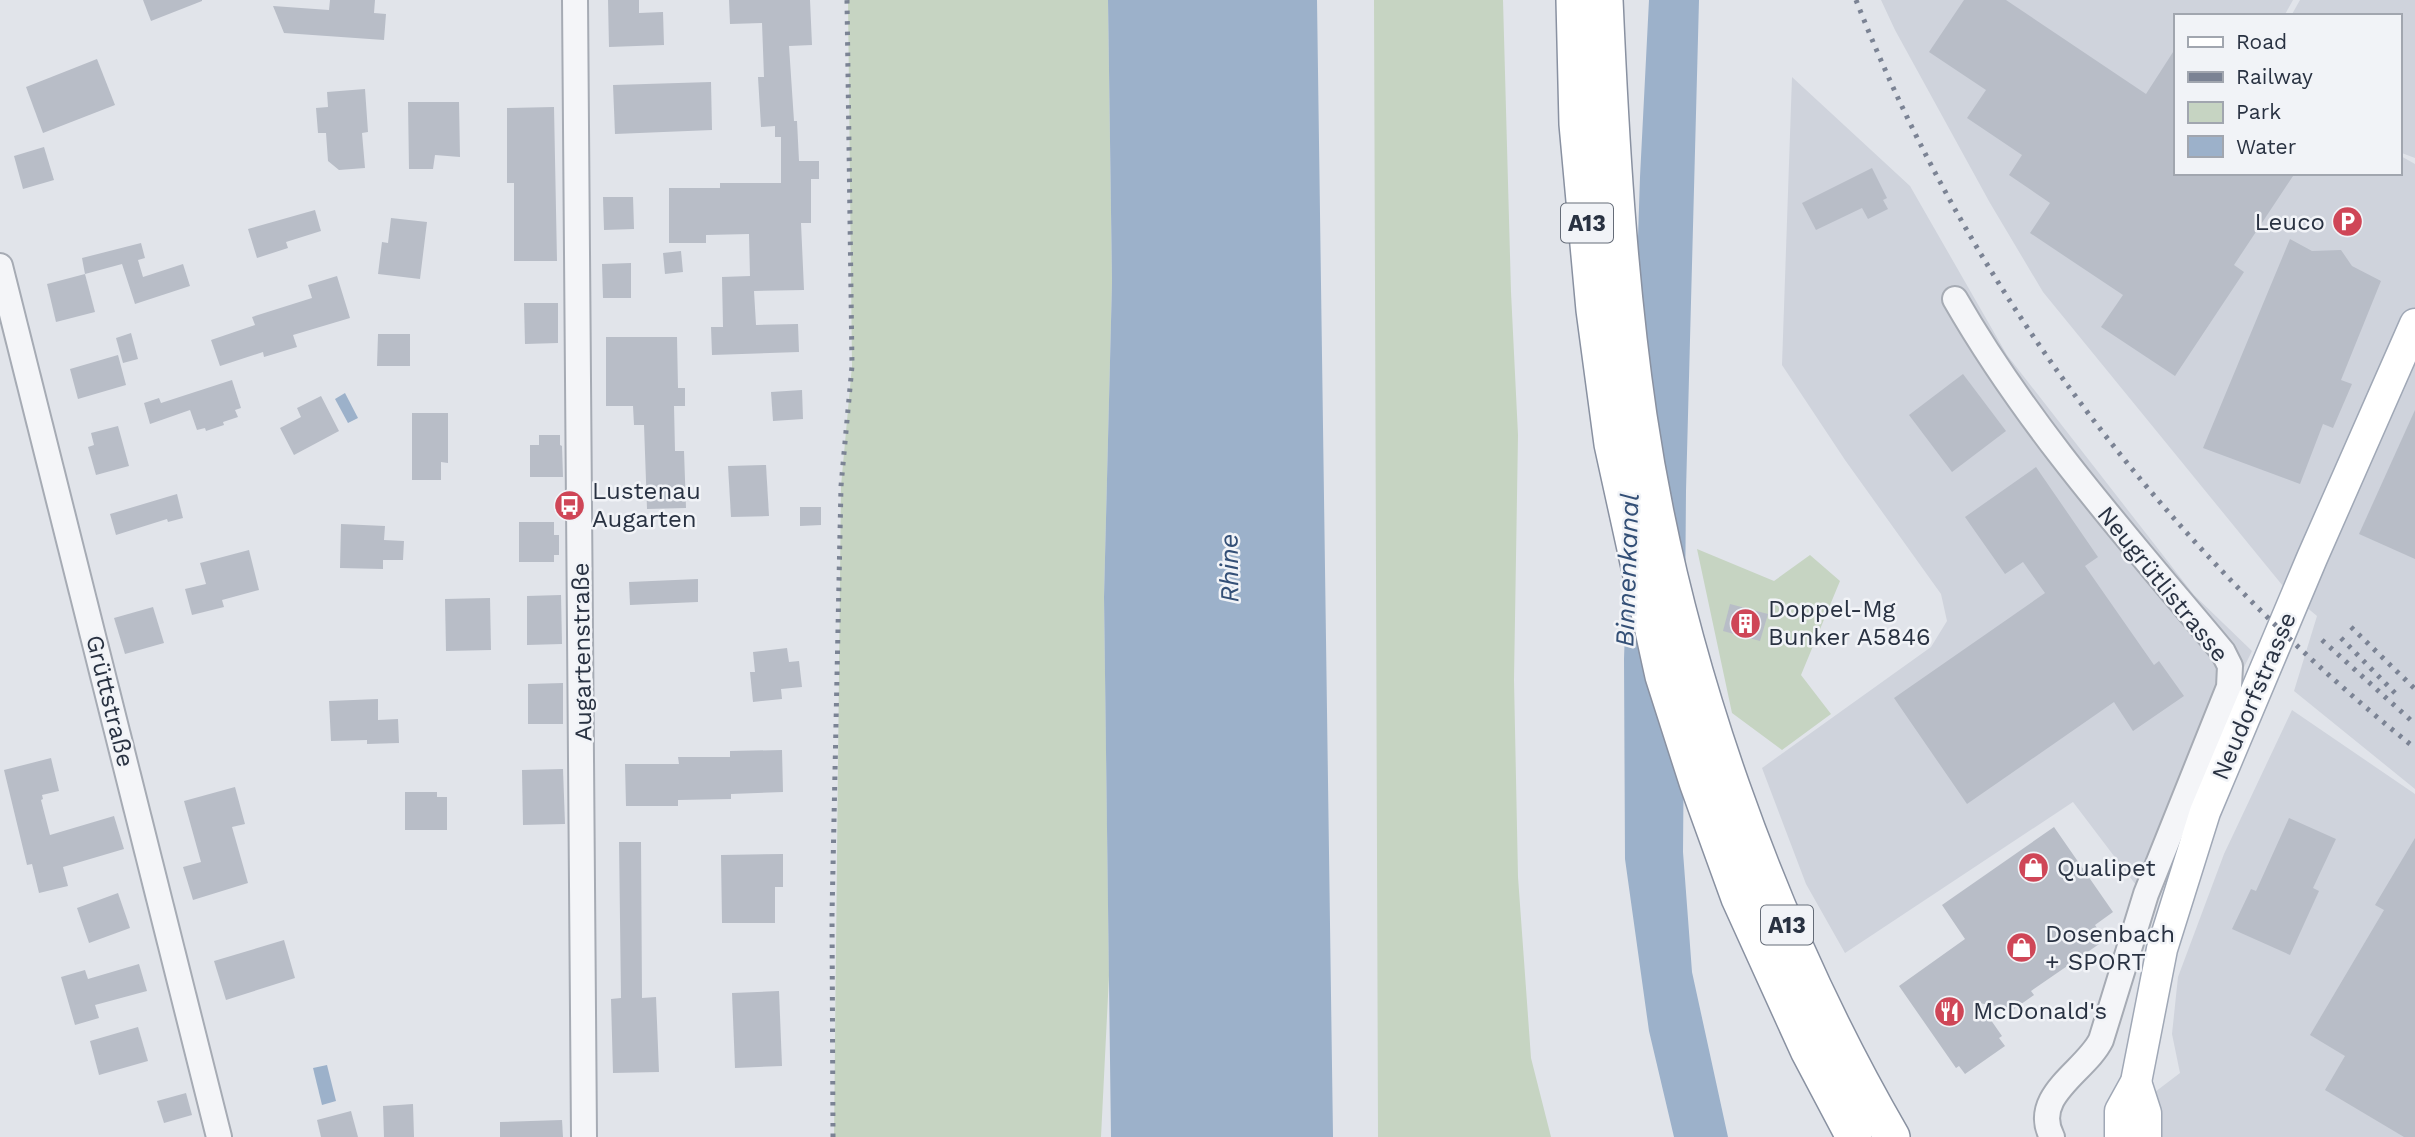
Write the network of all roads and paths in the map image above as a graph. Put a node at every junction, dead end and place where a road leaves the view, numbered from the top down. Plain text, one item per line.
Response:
1 (575, 0) edge
2 (1574, 0) edge
3 (1605, 0) edge
4 (0, 265) edge
5 (1955, 299) dead end
6 (2415, 324) edge
7 (2136, 1082) junction
8 (219, 1137) edge
9 (584, 1137) edge
10 (1854, 1137) edge
11 (1892, 1137) edge
12 (2052, 1137) edge
13 (2120, 1137) edge
14 (2146, 1137) edge

1 - 9 street, Augartenstraße
2 - 10 highway, A13
3 - 11 highway, A13
4 - 8 street, Grüttstraße
5 - 12 street, Neugrütlistrasse
6 - 7 main road, Neudorfstrasse
7 - 13 main road, Neudorfstrasse
7 - 14 main road, Neudorfstrasse

